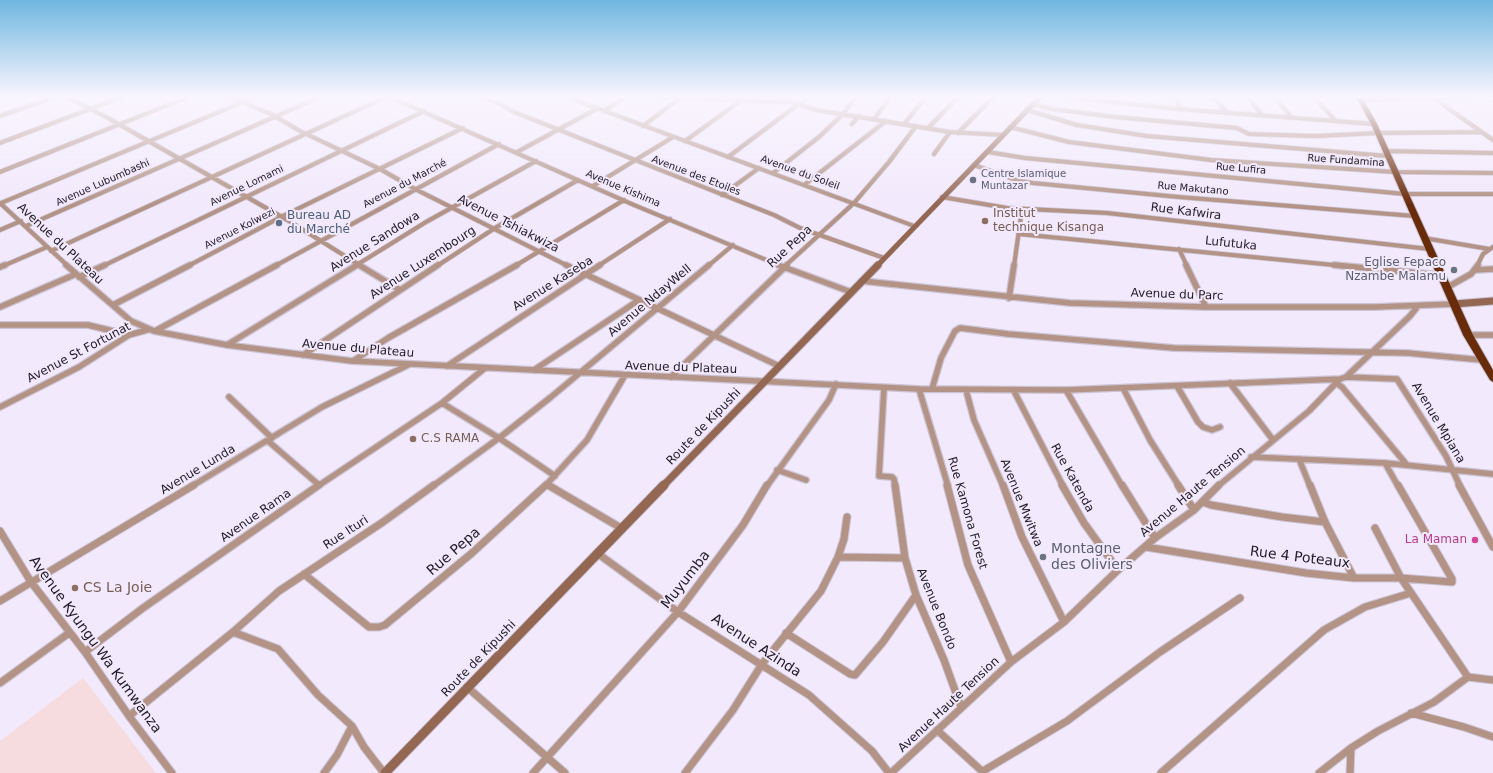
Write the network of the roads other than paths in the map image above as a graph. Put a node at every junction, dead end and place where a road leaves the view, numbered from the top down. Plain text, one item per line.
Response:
1 (25, 133) edge
2 (96, 133) edge
3 (133, 133) edge
4 (167, 133) edge
5 (236, 133) edge
6 (306, 133) joint
7 (378, 133) edge
8 (453, 133) edge
9 (474, 133) edge
10 (553, 133) edge
11 (566, 133) edge
12 (663, 133) edge
13 (696, 133) edge
14 (760, 133) edge
15 (823, 133) edge
16 (872, 133) edge
17 (911, 133) edge
18 (949, 133) edge
19 (960, 133) edge
20 (1034, 133) edge
21 (1127, 133) edge
22 (1247, 133) edge
23 (1376, 133) edge
24 (1378, 133) edge
25 (1483, 133) edge
26 (1003, 135) joint
27 (674, 137) junction
28 (1493, 140) edge
29 (147, 141) junction
30 (685, 141) junction
31 (0, 143) edge
32 (499, 144) junction
33 (342, 150) junction
34 (518, 152) junction
35 (988, 152) junction
36 (1493, 153) edge
37 (934, 154) dead end
38 (1386, 154) junction
39 (728, 157) junction
40 (179, 159) junction
41 (536, 161) junction
42 (633, 161) junction
43 (974, 165) junction
44 (759, 168) junction
45 (380, 169) junction
46 (0, 172) edge
47 (1395, 172) junction
48 (773, 173) junction
49 (1493, 173) edge
50 (210, 178) junction
51 (578, 180) junction
52 (804, 184) junction
53 (593, 186) junction
54 (415, 189) junction
55 (1405, 194) junction
56 (1493, 194) edge
57 (722, 195) junction
58 (246, 197) junction
59 (942, 197) junction
60 (624, 200) junction
61 (0, 203) edge
62 (854, 203) junction
63 (454, 207) junction
64 (1022, 210) junction
65 (1414, 216) junction
66 (281, 218) junction
67 (670, 219) junction
68 (21, 221) junction
69 (26, 226) junction
70 (914, 226) junction
71 (494, 228) junction
72 (0, 230) edge
73 (1020, 234) junction
74 (818, 235) junction
75 (1424, 238) junction
76 (320, 240) junction
77 (733, 245) junction
78 (1491, 248) edge
79 (49, 249) junction
80 (1179, 249) junction
81 (1429, 249) junction
82 (540, 251) junction
83 (884, 258) junction
84 (358, 264) junction
85 (0, 267) edge
86 (784, 267) junction
87 (1493, 269) edge
88 (1475, 270) junction
89 (587, 274) junction
90 (1440, 275) junction
91 (77, 276) junction
92 (862, 281) junction
93 (1446, 288) junction
94 (400, 290) junction
95 (851, 292) junction
96 (1009, 298) junction
97 (640, 300) junction
98 (1493, 301) edge
99 (1454, 304) junction
100 (113, 305) junction
101 (1418, 306) junction
102 (0, 307) edge
103 (1206, 308) junction
104 (658, 309) junction
105 (0, 325) edge
106 (148, 330) junction
107 (154, 331) junction
108 (129, 335) junction
109 (714, 335) junction
110 (1468, 335) junction
111 (1493, 335) edge
112 (227, 345) junction
113 (1371, 352) junction
114 (303, 355) junction
115 (1482, 360) junction
116 (352, 361) junction
117 (411, 364) junction
118 (447, 366) junction
119 (779, 366) junction
120 (485, 368) junction
121 (534, 370) junction
122 (579, 373) junction
123 (625, 375) junction
124 (1492, 375) edge
125 (671, 377) junction
126 (1340, 380) junction
127 (764, 381) junction
128 (1230, 383) junction
129 (836, 384) junction
130 (1177, 386) junction
131 (884, 388) junction
132 (1123, 388) junction
133 (919, 389) junction
134 (932, 389) junction
135 (966, 390) junction
136 (1066, 390) junction
137 (1014, 391) junction
138 (229, 396) dead end
139 (442, 403) junction
140 (0, 407) edge
141 (1220, 427) dead end
142 (499, 438) junction
143 (270, 440) junction
144 (1273, 440) junction
145 (1251, 457) junction
146 (1299, 458) junction
147 (1385, 463) junction
148 (1407, 466) junction
149 (777, 470) junction
150 (1454, 471) junction
151 (1493, 474) edge
152 (555, 476) junction
153 (806, 480) dead end
154 (547, 484) junction
155 (320, 485) junction
156 (1203, 502) junction
157 (1194, 510) junction
158 (847, 518) dead end
159 (1325, 522) junction
160 (621, 528) junction
161 (1375, 528) dead end
162 (0, 531) edge
163 (1155, 538) junction
164 (1146, 547) junction
165 (1493, 547) edge
166 (597, 552) junction
167 (838, 557) junction
168 (905, 558) junction
169 (1118, 570) junction
170 (304, 574) junction
171 (1354, 578) junction
172 (1401, 578) junction
173 (31, 582) junction
174 (1411, 593) junction
175 (916, 595) junction
176 (1240, 598) dead end
177 (0, 601) edge
178 (678, 612) junction
179 (1064, 622) junction
180 (233, 632) junction
181 (69, 633) junction
182 (786, 633) junction
183 (85, 652) junction
184 (1011, 662) junction
185 (762, 664) junction
186 (1468, 678) junction
187 (1493, 680) edge
188 (0, 683) edge
189 (467, 687) junction
190 (961, 707) junction
191 (1411, 713) junction
192 (129, 716) junction
193 (352, 726) junction
194 (937, 730) junction
195 (1493, 738) edge
196 (1351, 748) junction
197 (546, 757) junction
198 (984, 772) edge
199 (172, 773) edge
200 (324, 773) edge
201 (384, 773) edge
202 (533, 773) edge
203 (565, 773) edge
204 (685, 773) edge
205 (890, 773) edge
206 (1161, 773) edge
207 (1319, 773) edge
208 (1350, 773) edge

1 - 31 street
2 - 46 street
3 - 29 street
4 - 29 street
5 - 40 street, Avenue Lubumbashi
6 - 33 street, Avenue Tshiakwiza
6 - 50 street
7 - 33 street, Avenue Lomami
8 - 45 street, Avenue Kolwezi
9 - 32 street, Avenue Kishima
10 - 34 street
11 - 42 street, Avenue des Etoiles
12 - 27 street, Avenue du Soleil
13 - 30 street
14 - 39 street
15 - 48 street
16 - 52 street
17 - 62 street, Rue Pepa
18 - 37 street
19 - 26 street
20 - 47 street, Rue Fundamina
21 - 38 street
22 - 23 street
24 - 38 highway
25 - 28 street
26 - 35 main road, Route de Kipushi
27 - 30 street, Avenue du Soleil
27 - 42 street
29 - 40 street
29 - 61 street
30 - 39 street, Avenue du Soleil
32 - 34 street, Avenue Kishima
32 - 54 street, Avenue du Marché
33 - 45 street, Avenue Tshiakwiza
33 - 58 street, Avenue Lomami
34 - 41 street, Avenue Kishima
35 - 43 main road, Route de Kipushi
35 - 55 street, Rue Lufira
36 - 38 street
38 - 47 highway
39 - 44 street, Avenue du Soleil
40 - 50 street
40 - 69 street, Avenue Lubumbashi
41 - 51 street, Avenue Kishima
41 - 63 street, Avenue Sandowa
42 - 53 street
42 - 57 street, Avenue des Etoiles
43 - 59 main road, Route de Kipushi
43 - 65 street, Rue Makutano
44 - 48 street, Avenue du Soleil
44 - 57 street
45 - 54 street, Avenue Tshiakwiza
45 - 66 street, Avenue Kolwezi
47 - 49 street
47 - 55 highway
48 - 52 street, Avenue du Soleil
50 - 58 street
50 - 79 street
51 - 53 street, Avenue Kishima
51 - 71 street, Avenue Luxembourg
52 - 62 street, Avenue du Soleil
53 - 60 street, Avenue Kishima
54 - 63 street, Avenue Tshiakwiza
54 - 76 street, Avenue du Marché
55 - 56 street, Rue Lufira
55 - 65 highway
57 - 74 street, Avenue des Etoiles
58 - 66 street
58 - 91 street, Avenue Lomami
59 - 64 street, Rue Kafwira
59 - 70 main road, Route de Kipushi
60 - 67 street, Avenue Kishima
60 - 82 street
61 - 68 street, Avenue du Plateau
62 - 70 street, Avenue du Soleil
62 - 74 street, Rue Pepa
63 - 71 street, Avenue Tshiakwiza
63 - 84 street, Avenue Sandowa
64 - 73 street
64 - 81 street, Rue Kafwira
65 - 75 highway
66 - 76 street
66 - 100 street, Avenue Kolwezi
67 - 77 street, Avenue Kishima
67 - 89 street, Avenue Kaseba
68 - 69 street, Avenue du Plateau
68 - 72 street
69 - 79 street, Avenue du Plateau
70 - 83 main road, Route de Kipushi
71 - 82 street, Avenue Tshiakwiza
71 - 94 street, Avenue Luxembourg
73 - 80 street, Lufutuka
73 - 96 street
74 - 83 street, Avenue des Etoiles
74 - 86 street, Rue Pepa
75 - 78 street
75 - 81 highway
76 - 84 street
76 - 107 street, Avenue du Marché
77 - 86 street, Avenue Kishima
77 - 104 street, Avenue NdayWell
78 - 88 street
79 - 85 street
79 - 91 street, Avenue du Plateau
80 - 90 street, Lufutuka
80 - 103 street
81 - 90 highway
82 - 89 street, Avenue Tshiakwiza
82 - 116 street
83 - 92 main road, Route de Kipushi
84 - 94 street
84 - 112 street, Avenue Sandowa
86 - 95 street, Avenue Kishima
86 - 109 street, Rue Pepa
87 - 88 street
88 - 93 street
89 - 97 street, Avenue Tshiakwiza
89 - 118 street, Avenue Kaseba
90 - 93 highway
91 - 100 street, Avenue du Plateau
91 - 102 street, Avenue Lomami
92 - 95 main road, Route de Kipushi
92 - 96 street, Avenue du Parc
93 - 99 highway
94 - 114 street, Avenue Luxembourg
95 - 119 main road, Route de Kipushi
96 - 103 street, Avenue du Parc
97 - 104 street, Avenue Tshiakwiza
97 - 121 street
98 - 99 main road, Avenue du Parc
99 - 101 street, Avenue du Parc
99 - 110 highway
100 - 106 street, Avenue du Plateau
101 - 103 street, Avenue du Parc
101 - 113 street, Avenue Haute Tension
104 - 109 street, Avenue Tshiakwiza
104 - 122 street, Avenue NdayWell
105 - 108 street
106 - 107 street, Avenue du Plateau
106 - 108 street, Avenue St Fortunat
107 - 112 street, Avenue du Plateau
108 - 140 street, Avenue St Fortunat
109 - 119 street, Avenue Tshiakwiza
109 - 125 street, Rue Pepa
110 - 111 street
110 - 115 highway
112 - 114 street, Avenue du Plateau
113 - 115 street
113 - 126 street, Avenue Haute Tension
113 - 134 street
114 - 116 street, Avenue du Plateau
115 - 124 highway
116 - 117 street, Avenue du Plateau
117 - 118 street, Avenue du Plateau
117 - 143 street, Avenue Lunda
118 - 120 street, Avenue du Plateau
119 - 127 main road, Route de Kipushi
120 - 121 street, Avenue du Plateau
120 - 139 street, Avenue Rama
121 - 122 street, Avenue du Plateau
122 - 123 street, Avenue du Plateau
122 - 142 street, Rue Ituri
123 - 125 street, Avenue du Plateau
123 - 152 street, Rue Pepa
125 - 127 street, Avenue du Plateau
126 - 128 street, Avenue du Plateau
126 - 144 street, Avenue Haute Tension
126 - 148 street
126 - 150 street, Avenue Mpiana
127 - 129 street, Avenue du Plateau
127 - 160 main road, Route de Kipushi
128 - 130 street, Avenue du Plateau
128 - 144 street
129 - 131 street, Avenue du Plateau
129 - 149 street, Muyumba
130 - 132 street, Avenue du Plateau
130 - 141 street
131 - 133 street, Avenue du Plateau
131 - 168 street, Avenue Bondo
132 - 136 street, Avenue du Plateau
132 - 157 street
133 - 134 street, Avenue du Plateau
133 - 184 street, Rue Kamona Forest
134 - 135 street, Avenue du Plateau
135 - 137 street, Avenue du Plateau
135 - 179 street, Avenue Mwitwa
136 - 137 street, Avenue du Plateau
136 - 163 street
137 - 169 street, Rue Katenda
138 - 143 street
139 - 142 street
139 - 155 street, Avenue Rama
142 - 152 street
142 - 170 street, Rue Ituri
143 - 155 street
143 - 173 street, Avenue Lunda
144 - 145 street, Avenue Haute Tension
145 - 146 street
145 - 156 street, Avenue Haute Tension
146 - 147 street
146 - 159 street
147 - 148 street
147 - 172 street, Rue 4 Poteaux
148 - 150 street
149 - 153 street
149 - 178 street, Muyumba
150 - 151 street
150 - 165 street, Avenue Mpiana
152 - 154 street, Rue Pepa
154 - 160 street
154 - 170 street, Rue Pepa
155 - 183 street, Avenue Rama
156 - 157 street, Avenue Haute Tension
156 - 159 street
157 - 163 street, Avenue Haute Tension
158 - 167 street
159 - 171 street
160 - 166 main road, Route de Kipushi
161 - 172 street
162 - 173 street, Avenue Kyungu Wa Kumwanza
163 - 164 street, Avenue Haute Tension
164 - 169 street, Avenue Haute Tension
164 - 171 street, Rue 4 Poteaux
166 - 178 street, Avenue Azinda
166 - 189 main road, Route de Kipushi
167 - 168 street
167 - 182 street
168 - 175 street, Avenue Bondo
169 - 179 street, Avenue Haute Tension
170 - 180 street, Rue Ituri
171 - 172 street, Rue 4 Poteaux
172 - 174 street
173 - 177 street, Avenue Lunda
173 - 181 street, Avenue Kyungu Wa Kumwanza
174 - 186 street
174 - 206 street
175 - 182 street
175 - 190 street, Avenue Bondo
176 - 198 street
178 - 185 street, Avenue Azinda
178 - 197 street, Muyumba
179 - 184 street, Avenue Haute Tension
180 - 192 street, Rue Ituri
180 - 193 street
181 - 183 street, Avenue Kyungu Wa Kumwanza
181 - 188 street
182 - 185 street
183 - 192 street, Avenue Kyungu Wa Kumwanza
184 - 190 street, Avenue Haute Tension
185 - 204 street
185 - 205 street, Avenue Azinda
186 - 187 street
186 - 191 street
189 - 197 street
189 - 201 main road, Route de Kipushi
190 - 194 street, Avenue Haute Tension
191 - 195 street
191 - 196 street
192 - 199 street, Avenue Kyungu Wa Kumwanza
193 - 200 street
193 - 201 street
194 - 198 street
194 - 205 street, Avenue Haute Tension
196 - 207 street
196 - 208 street
197 - 202 street, Muyumba
197 - 203 street

